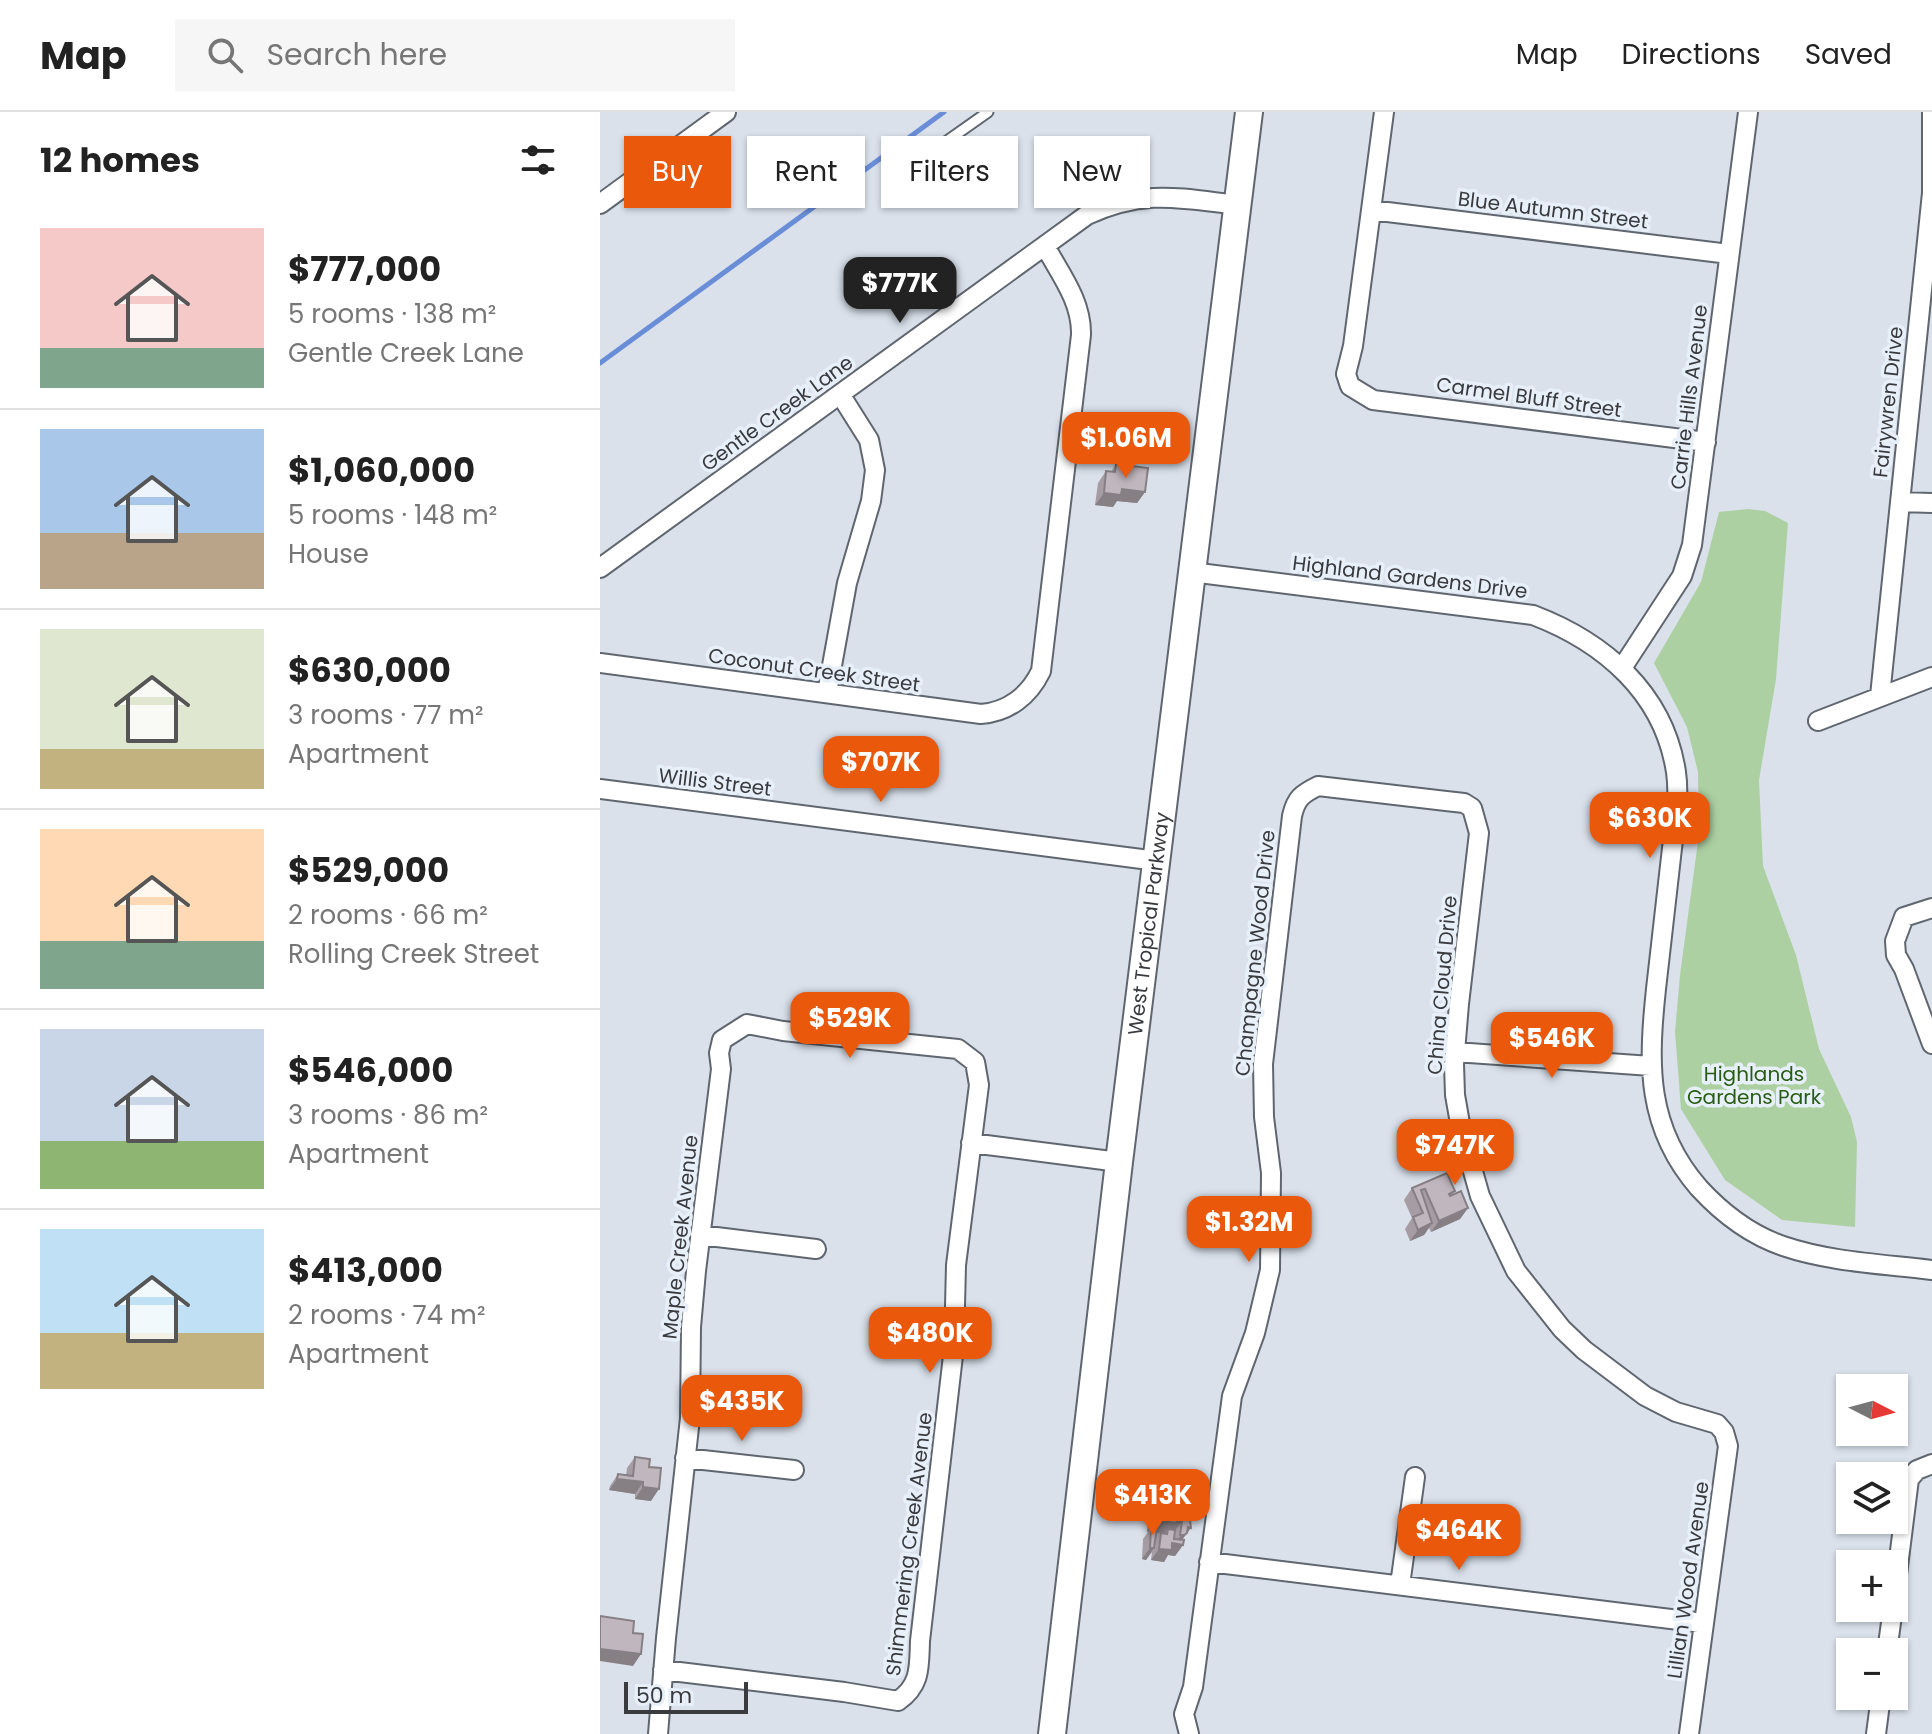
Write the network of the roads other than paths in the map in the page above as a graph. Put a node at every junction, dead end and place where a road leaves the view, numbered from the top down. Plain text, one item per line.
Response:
1 (726, 112) edge
2 (988, 112) edge
3 (1249, 112) edge
4 (1384, 112) edge
5 (1748, 112) edge
6 (1932, 112) edge
7 (954, 136) edge
8 (600, 204) edge
9 (1238, 205) junction
10 (1371, 210) junction
11 (1045, 246) junction
12 (1729, 254) junction
13 (840, 394) junction
14 (1706, 442) junction
15 (1900, 502) junction
16 (1932, 503) edge
17 (600, 568) edge
18 (1191, 572) junction
19 (600, 663) edge
20 (1622, 668) junction
21 (1932, 677) edge
22 (827, 693) junction
23 (1880, 696) junction
24 (1818, 721) dead end
25 (600, 789) edge
26 (1472, 808) joint
27 (1157, 861) junction
28 (1932, 908) edge
29 (1932, 1044) edge
30 (1455, 1052) junction
31 (975, 1062) joint
32 (1651, 1066) junction
33 (971, 1143) junction
34 (1119, 1162) junction
35 (700, 1235) junction
36 (816, 1249) dead end
37 (1932, 1270) edge
38 (1724, 1432) joint
39 (685, 1458) junction
40 (1924, 1467) edge
41 (794, 1470) dead end
42 (1415, 1477) dead end
43 (1900, 1550) edge
44 (1209, 1562) junction
45 (1400, 1585) junction
46 (1703, 1623) junction
47 (663, 1670) junction
48 (1879, 1710) edge
49 (658, 1734) edge
50 (1052, 1734) edge
51 (1189, 1734) edge
52 (1689, 1734) edge
53 (1876, 1734) edge

1 - 8 street
2 - 7 lane
3 - 9 main road, West Tropical Parkway
4 - 10 street
5 - 12 street, Carrie Hills Avenue
6 - 15 street, Fairywren Drive
9 - 11 street, Gentle Creek Lane
9 - 18 main road, West Tropical Parkway
10 - 12 street, Blue Autumn Street
10 - 14 street, Carmel Bluff Street
11 - 13 street, Gentle Creek Lane
11 - 22 street, Coconut Creek Street
12 - 14 street, Carrie Hills Avenue
13 - 17 street, Gentle Creek Lane
13 - 22 street
14 - 20 street, Carrie Hills Avenue
15 - 16 street
15 - 23 street, Fairywren Drive
18 - 20 street, Highland Gardens Drive
18 - 27 main road, West Tropical Parkway
19 - 22 street, Coconut Creek Street
20 - 32 street, Highland Gardens Drive
21 - 23 street
23 - 24 street
25 - 27 street, Willis Street
26 - 30 street, China Cloud Drive
26 - 44 street, Champagne Wood Drive
27 - 34 main road, West Tropical Parkway
28 - 29 street
30 - 32 street
30 - 38 street, China Cloud Drive
31 - 33 street, Shimmering Creek Avenue
31 - 35 street, Maple Creek Avenue
32 - 37 street, Highland Gardens Drive
33 - 34 street
33 - 47 street, Shimmering Creek Avenue
34 - 50 main road, West Tropical Parkway
35 - 36 street
35 - 39 street, Maple Creek Avenue
38 - 46 street, Lillian Wood Avenue
39 - 41 street
39 - 47 street, Maple Creek Avenue
40 - 43 street
42 - 45 street
44 - 45 street
44 - 51 street, Champagne Wood Drive
45 - 46 street
46 - 52 street, Lillian Wood Avenue
47 - 49 street, Maple Creek Avenue
48 - 53 street

